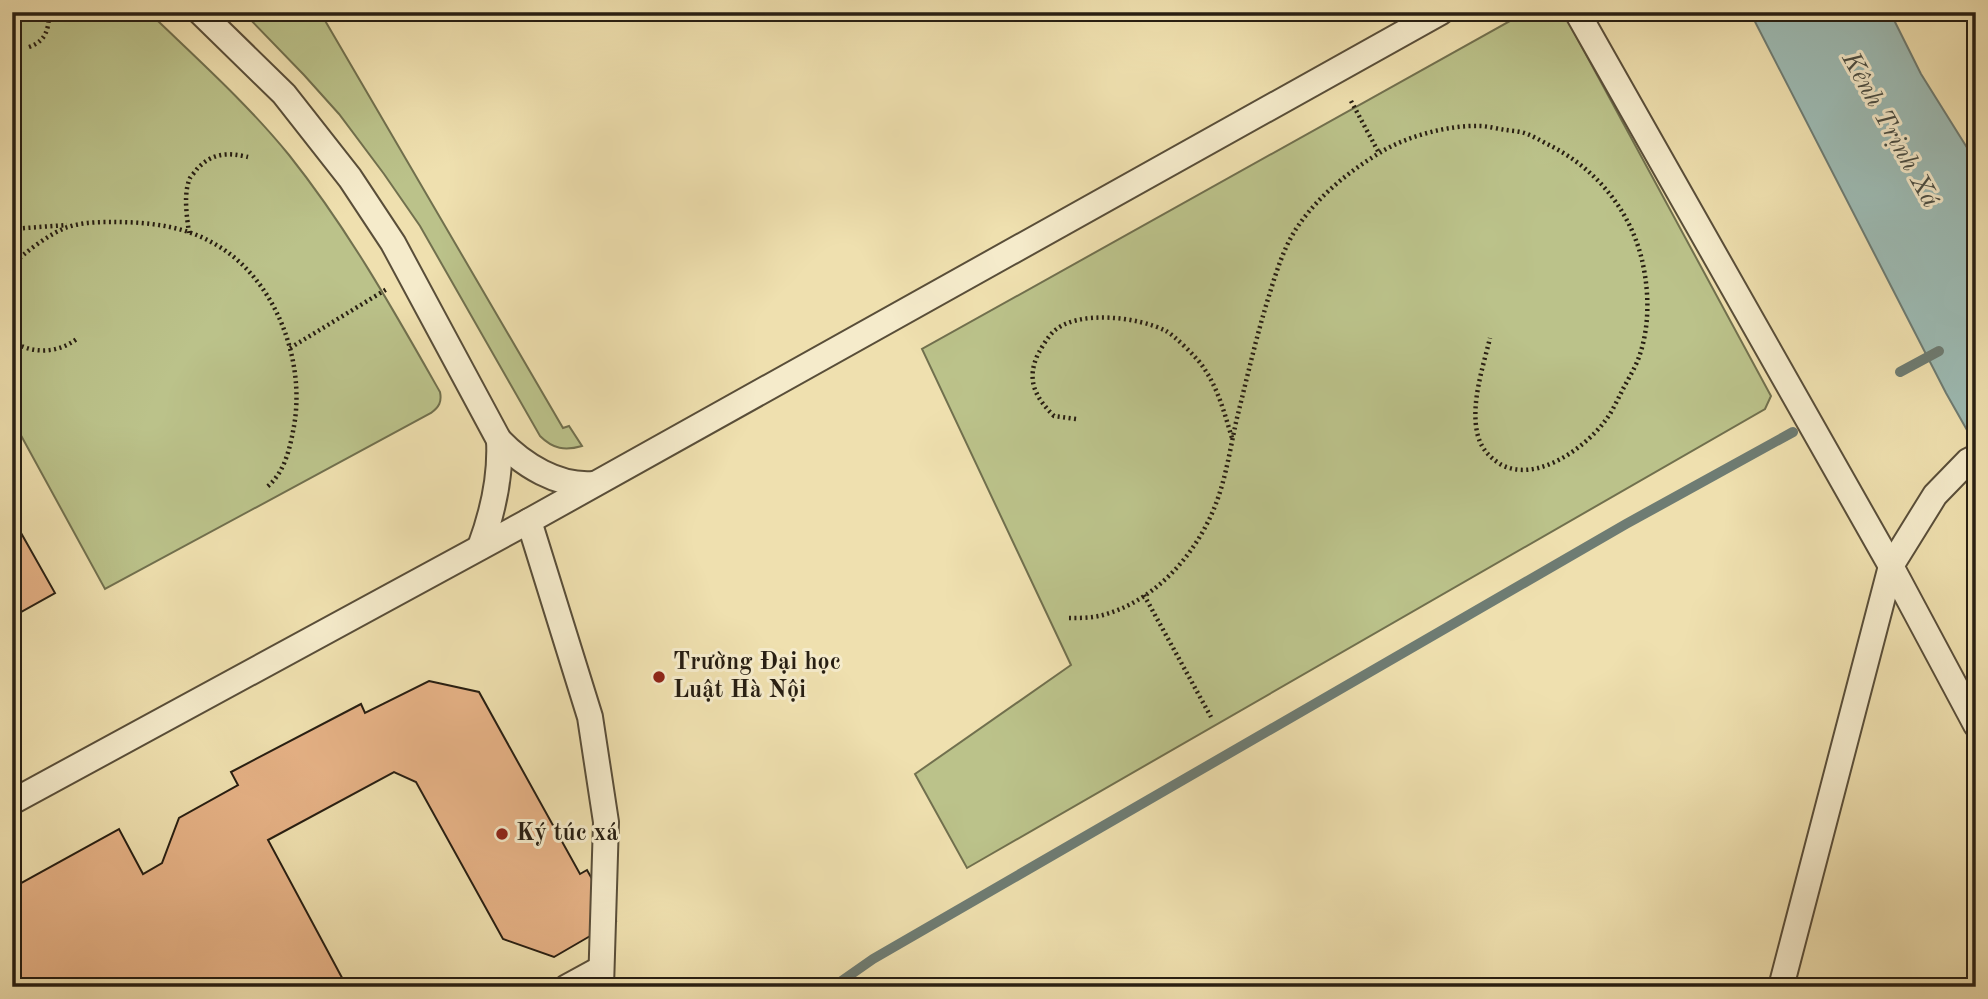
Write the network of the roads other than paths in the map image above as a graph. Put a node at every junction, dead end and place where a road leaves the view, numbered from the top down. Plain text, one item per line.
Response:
1 (200, 12) edge
2 (1441, 12) edge
3 (1577, 12) edge
4 (499, 440) junction
5 (1972, 459) edge
6 (594, 484) junction
7 (529, 521) junction
8 (480, 547) junction
9 (1891, 566) junction
10 (1976, 725) edge
11 (12, 802) edge
12 (601, 978) edge
13 (567, 987) edge
14 (1781, 987) edge

1 - 4 street
2 - 6 street
3 - 9 street
4 - 6 street
4 - 8 street
5 - 9 street
6 - 7 street
7 - 8 street
7 - 12 street
8 - 11 street
9 - 10 street
9 - 14 street
12 - 13 street

